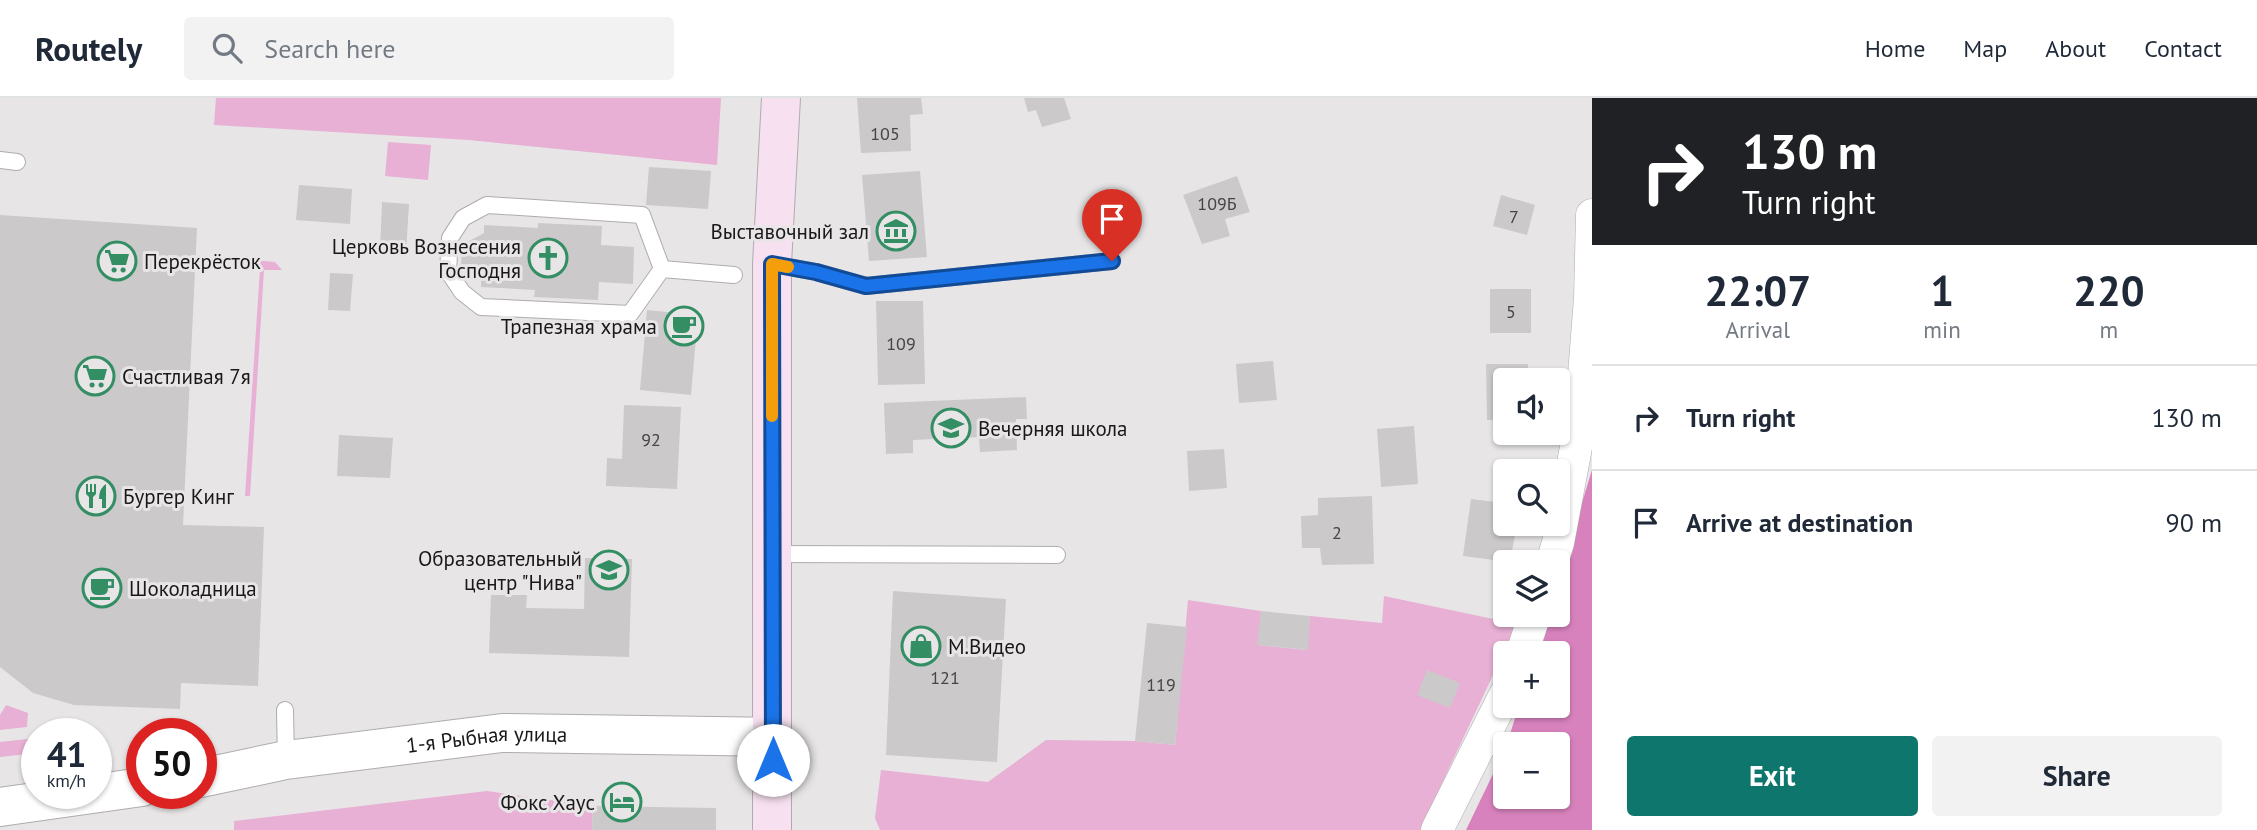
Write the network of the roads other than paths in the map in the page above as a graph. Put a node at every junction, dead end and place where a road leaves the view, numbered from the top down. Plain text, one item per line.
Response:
1 (781, 98) edge
2 (0, 160) edge
3 (17, 162) dead end
4 (1592, 215) edge
5 (1112, 261) dead end
6 (772, 264) junction
7 (662, 269) junction
8 (734, 275) dead end
9 (1556, 550) edge
10 (772, 554) junction
11 (1057, 555) dead end
12 (285, 710) dead end
13 (1493, 718) edge
14 (773, 737) junction
15 (286, 760) junction
16 (217, 775) edge
17 (126, 788) edge
18 (0, 807) edge
19 (772, 830) edge
20 (1437, 830) edge

1 - 6 main road
2 - 3 lane
4 - 9 street
5 - 6 lane
6 - 10 main road
7 - 7 lane
7 - 8 lane
10 - 11 lane
10 - 14 main road
12 - 15 lane
13 - 20 street
14 - 15 street, 1-я Рыбная улица
14 - 19 main road
15 - 16 street, 1-я Рыбная улица
17 - 18 street

